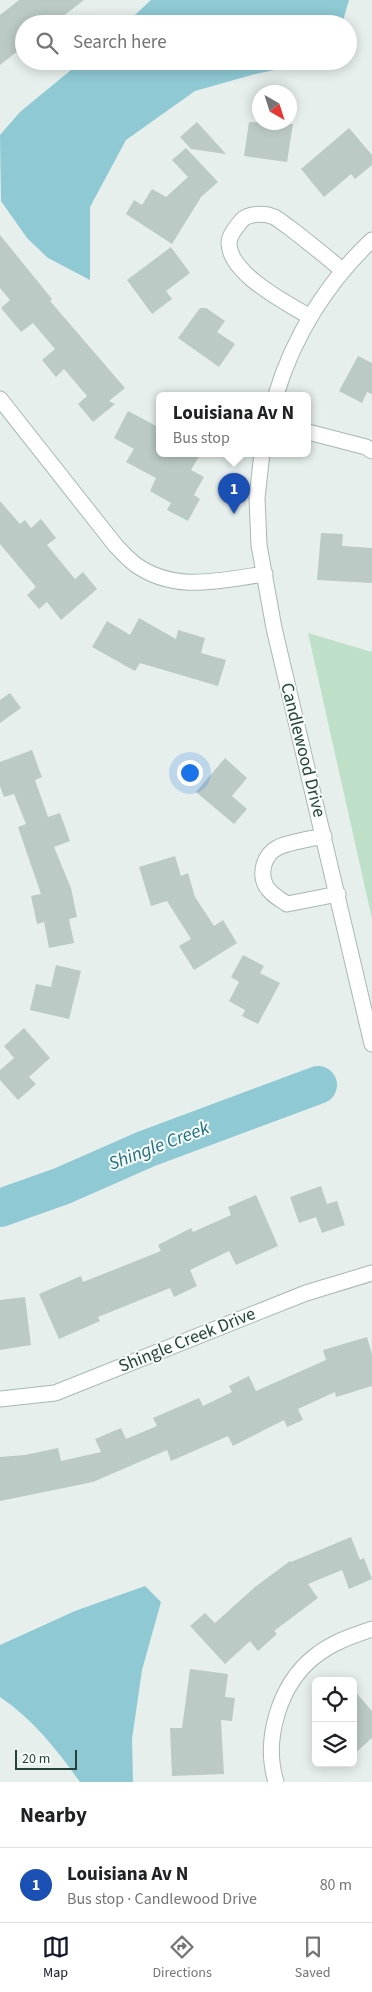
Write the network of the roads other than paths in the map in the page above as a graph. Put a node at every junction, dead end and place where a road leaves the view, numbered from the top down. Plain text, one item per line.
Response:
1 (372, 240) edge
2 (343, 271) junction
3 (310, 317) junction
4 (277, 392) edge
5 (0, 400) edge
6 (311, 433) edge
7 (372, 451) edge
8 (262, 457) edge
9 (265, 574) junction
10 (324, 836) junction
11 (338, 894) junction
12 (372, 1044) edge
13 (372, 1273) edge
14 (0, 1399) edge
15 (372, 1629) edge
16 (276, 1782) edge

1 - 2 street
2 - 3 street
2 - 3 street
3 - 4 street
5 - 9 street
6 - 7 street
8 - 9 street, Candlewood Drive
9 - 10 street, Candlewood Drive
10 - 11 street, Candlewood Drive
10 - 11 street
11 - 12 street, Candlewood Drive
13 - 14 street, Shingle Creek Drive
15 - 16 street

